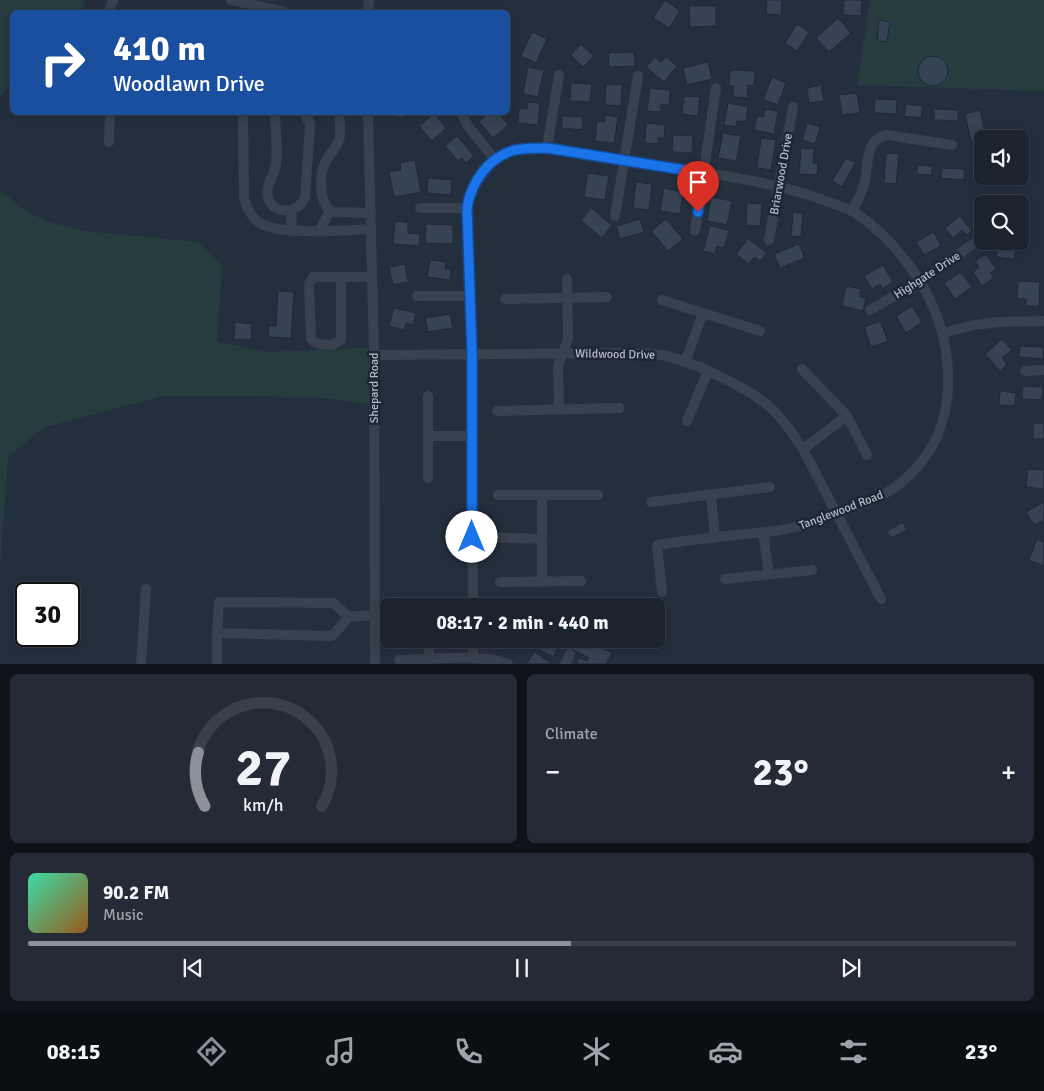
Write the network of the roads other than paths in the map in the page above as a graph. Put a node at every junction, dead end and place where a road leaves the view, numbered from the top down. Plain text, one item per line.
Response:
1 (231, 0) edge
2 (275, 10) edge
3 (559, 76) dead end
4 (638, 76) dead end
5 (716, 88) dead end
6 (792, 107) dead end
7 (110, 115) edge
8 (243, 115) edge
9 (275, 115) edge
10 (306, 115) edge
11 (339, 115) edge
12 (368, 115) edge
13 (462, 115) edge
14 (109, 142) dead end
15 (952, 145) dead end
16 (547, 148) junction
17 (495, 160) junction
18 (624, 160) junction
19 (703, 173) junction
20 (779, 187) junction
21 (420, 208) dead end
22 (467, 208) junction
23 (291, 210) junction
24 (330, 210) junction
25 (852, 211) junction
26 (371, 213) junction
27 (615, 216) dead end
28 (320, 230) junction
29 (371, 230) junction
30 (292, 231) junction
31 (695, 231) dead end
32 (769, 240) dead end
33 (974, 244) edge
34 (372, 277) junction
35 (341, 278) junction
36 (567, 279) dead end
37 (920, 281) junction
38 (417, 296) dead end
39 (469, 296) junction
40 (608, 297) dead end
41 (568, 298) junction
42 (505, 299) dead end
43 (662, 300) dead end
44 (870, 310) dead end
45 (702, 313) junction
46 (1044, 321) edge
47 (760, 331) dead end
48 (943, 333) junction
49 (563, 353) junction
50 (472, 354) junction
51 (374, 355) junction
52 (686, 362) junction
53 (802, 369) dead end
54 (1044, 370) edge
55 (708, 371) junction
56 (1024, 371) dead end
57 (428, 396) dead end
58 (619, 408) dead end
59 (559, 410) junction
60 (497, 411) dead end
61 (846, 416) junction
62 (687, 421) dead end
63 (428, 436) junction
64 (472, 436) junction
65 (803, 449) junction
66 (867, 455) dead end
67 (428, 478) dead end
68 (770, 487) dead end
69 (498, 495) dead end
70 (542, 495) junction
71 (598, 495) dead end
72 (710, 495) junction
73 (651, 502) dead end
74 (837, 513) junction
75 (763, 532) junction
76 (472, 537) junction
77 (716, 537) junction
78 (542, 538) junction
79 (812, 570) dead end
80 (769, 574) junction
81 (725, 579) dead end
82 (581, 581) dead end
83 (500, 582) dead end
84 (542, 582) junction
85 (146, 589) dead end
86 (662, 592) dead end
87 (473, 598) edge
88 (881, 599) dead end
89 (375, 615) junction
90 (349, 617) junction
91 (217, 633) junction
92 (429, 648) edge
93 (473, 648) edge
94 (570, 654) dead end
95 (474, 658) junction
96 (399, 660) dead end
97 (429, 662) edge
98 (141, 664) edge
99 (217, 664) edge
100 (375, 664) edge
101 (508, 664) edge
102 (565, 664) edge

1 - 2 street
3 - 16 street
4 - 18 street
5 - 19 street
6 - 20 street, Briarwood Drive
7 - 14 street
8 - 30 street
9 - 23 street
10 - 23 street
11 - 24 street
12 - 26 street, Shepard Road
13 - 17 street
15 - 25 street
16 - 17 street, Tanglewood Road
16 - 18 street, Tanglewood Road
17 - 22 street, Tanglewood Road
18 - 19 street, Tanglewood Road
18 - 27 street
19 - 20 street, Tanglewood Road
19 - 31 street
20 - 25 street, Tanglewood Road
20 - 32 street, Briarwood Drive
21 - 22 street
22 - 39 street, Tanglewood Road
23 - 30 street
24 - 26 street
24 - 28 street
25 - 37 street, Tanglewood Road
26 - 29 street, Shepard Road
28 - 29 street
28 - 30 street
29 - 34 street, Shepard Road
33 - 37 street, Highgate Drive
34 - 35 street
34 - 51 street, Shepard Road
35 - 35 street
36 - 41 street
37 - 44 street, Highgate Drive
37 - 48 street, Tanglewood Road
38 - 39 street
39 - 50 street, Tanglewood Road
40 - 41 street
41 - 42 street
41 - 49 street
43 - 45 street
45 - 47 street
45 - 52 street
46 - 48 street
48 - 74 street, Tanglewood Road
49 - 50 street, Wildwood Drive
49 - 52 street, Wildwood Drive
49 - 59 street
50 - 51 street, Wildwood Drive
50 - 64 street, Tanglewood Road
51 - 89 street, Shepard Road
52 - 55 street, Wildwood Drive
53 - 61 street
54 - 56 street
55 - 62 street
55 - 65 street, Wildwood Drive
57 - 63 street
58 - 59 street
59 - 60 street
61 - 65 street
61 - 66 street
63 - 64 street
63 - 67 street
64 - 76 street, Tanglewood Road
65 - 74 street, Wildwood Drive
68 - 72 street
69 - 70 street
70 - 71 street
70 - 78 street
72 - 73 street
72 - 77 street
74 - 75 street, Tanglewood Road
74 - 88 street, Wildwood Drive
75 - 77 street, Tanglewood Road
75 - 80 street
76 - 78 street
76 - 87 street, Tanglewood Road
77 - 86 street, Tanglewood Road
78 - 84 street
79 - 80 street
80 - 81 street
82 - 84 street
83 - 84 street
85 - 98 street
89 - 90 street
89 - 100 street, Shepard Road
90 - 91 street
90 - 91 street
91 - 99 street
92 - 97 street
93 - 95 street
94 - 102 street
95 - 97 street
95 - 101 street
96 - 97 street

